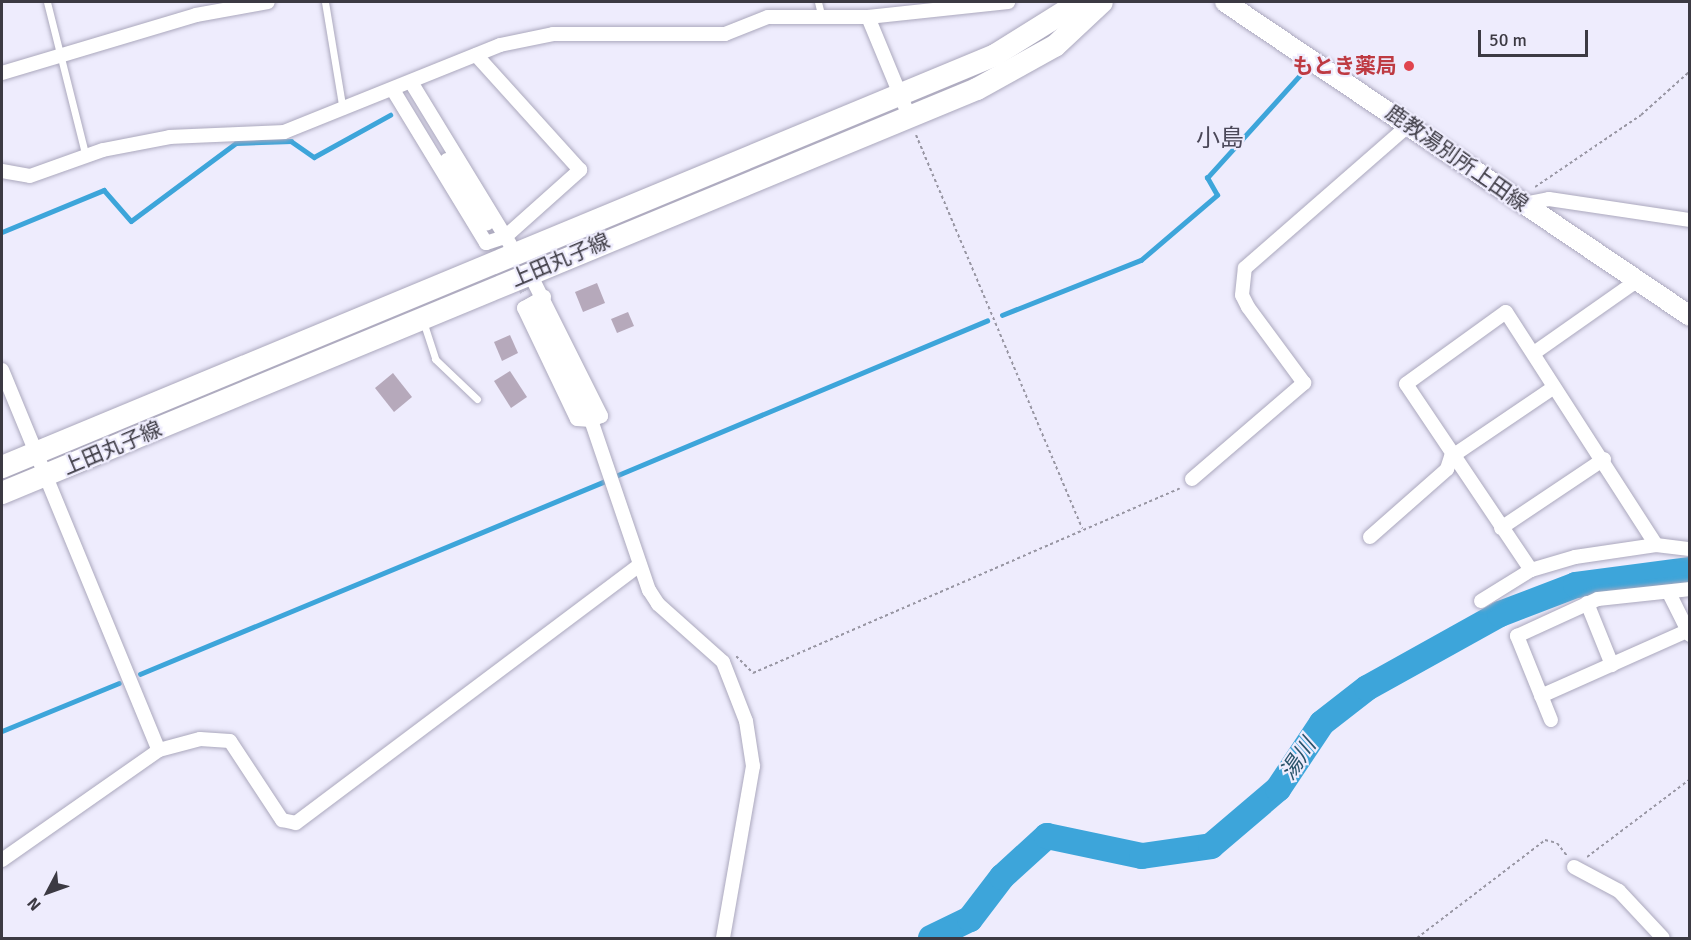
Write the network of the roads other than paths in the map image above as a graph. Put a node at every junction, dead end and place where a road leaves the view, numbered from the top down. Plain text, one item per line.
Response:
1 (47, 2) edge
2 (268, 2) edge
3 (325, 2) edge
4 (818, 2) edge
5 (1008, 2) edge
6 (1080, 2) edge
7 (1102, 2) edge
8 (1225, 2) edge
9 (868, 17) junction
10 (823, 20) junction
11 (476, 55) junction
12 (60, 59) junction
13 (2, 73) edge
14 (402, 86) junction
15 (899, 95) junction
16 (343, 111) junction
17 (909, 116) junction
18 (1409, 125) junction
19 (86, 157) junction
20 (2, 171) edge
21 (1523, 204) junction
22 (1689, 220) edge
23 (486, 224) tunnel mouth
24 (505, 237) junction
25 (524, 265) junction
26 (1638, 280) junction
27 (540, 303) junction
28 (1689, 316) edge
29 (423, 318) junction
30 (1534, 353) junction
31 (2, 370) edge
32 (1553, 388) junction
33 (477, 399) dead end
34 (591, 420) junction
35 (36, 453) junction
36 (1451, 457) junction
37 (1604, 459) junction
38 (2, 467) edge
39 (45, 476) junction
40 (1192, 479) road end
41 (2, 493) edge
42 (1501, 528) junction
43 (1370, 537) dead end
44 (1656, 545) junction
45 (1689, 549) edge
46 (639, 565) junction
47 (1531, 570) junction
48 (1689, 589) edge
49 (1669, 593) junction
50 (1481, 601) dead end
51 (1587, 603) junction
52 (1688, 633) edge
53 (1612, 665) junction
54 (1541, 696) junction
55 (1551, 720) dead end
56 (159, 750) junction
57 (2, 860) edge
58 (1575, 867) road end
59 (723, 939) edge
60 (1663, 939) edge

1 - 12 lane
2 - 12 street
3 - 16 lane
4 - 10 lane
5 - 9 street
6 - 15 main road, 上田丸子線
7 - 17 main road, 上田丸子線
8 - 18 main road, 鹿教湯別所上田線
9 - 10 street
9 - 15 street
10 - 11 street
11 - 14 street
11 - 24 street
12 - 13 street
12 - 19 lane
14 - 16 street
14 - 23 street
14 - 24 street
14 - 24 street
15 - 17 street
15 - 25 main road, 上田丸子線
16 - 19 street
17 - 25 main road, 上田丸子線
18 - 21 main road, 鹿教湯別所上田線
18 - 40 street
19 - 20 street
21 - 22 street
21 - 26 main road, 鹿教湯別所上田線
24 - 25 street
25 - 27 street
25 - 29 main road, 上田丸子線
25 - 35 main road, 上田丸子線
26 - 28 main road, 鹿教湯別所上田線
26 - 30 street
27 - 34 street
27 - 34 street
29 - 33 lane
29 - 39 main road, 上田丸子線
30 - 32 street
30 - 36 street
31 - 35 street
32 - 36 street
32 - 37 street
34 - 46 street
35 - 38 main road, 上田丸子線
35 - 39 street
36 - 42 street
36 - 43 street
37 - 42 street
37 - 44 street
39 - 41 main road, 上田丸子線
39 - 56 street
42 - 47 street
44 - 45 street
44 - 47 street
46 - 56 street
46 - 59 street
47 - 50 street
48 - 49 street
49 - 51 street
49 - 52 street
51 - 53 street
51 - 54 street
52 - 53 street
53 - 54 street
54 - 55 street
56 - 57 street
58 - 60 street

